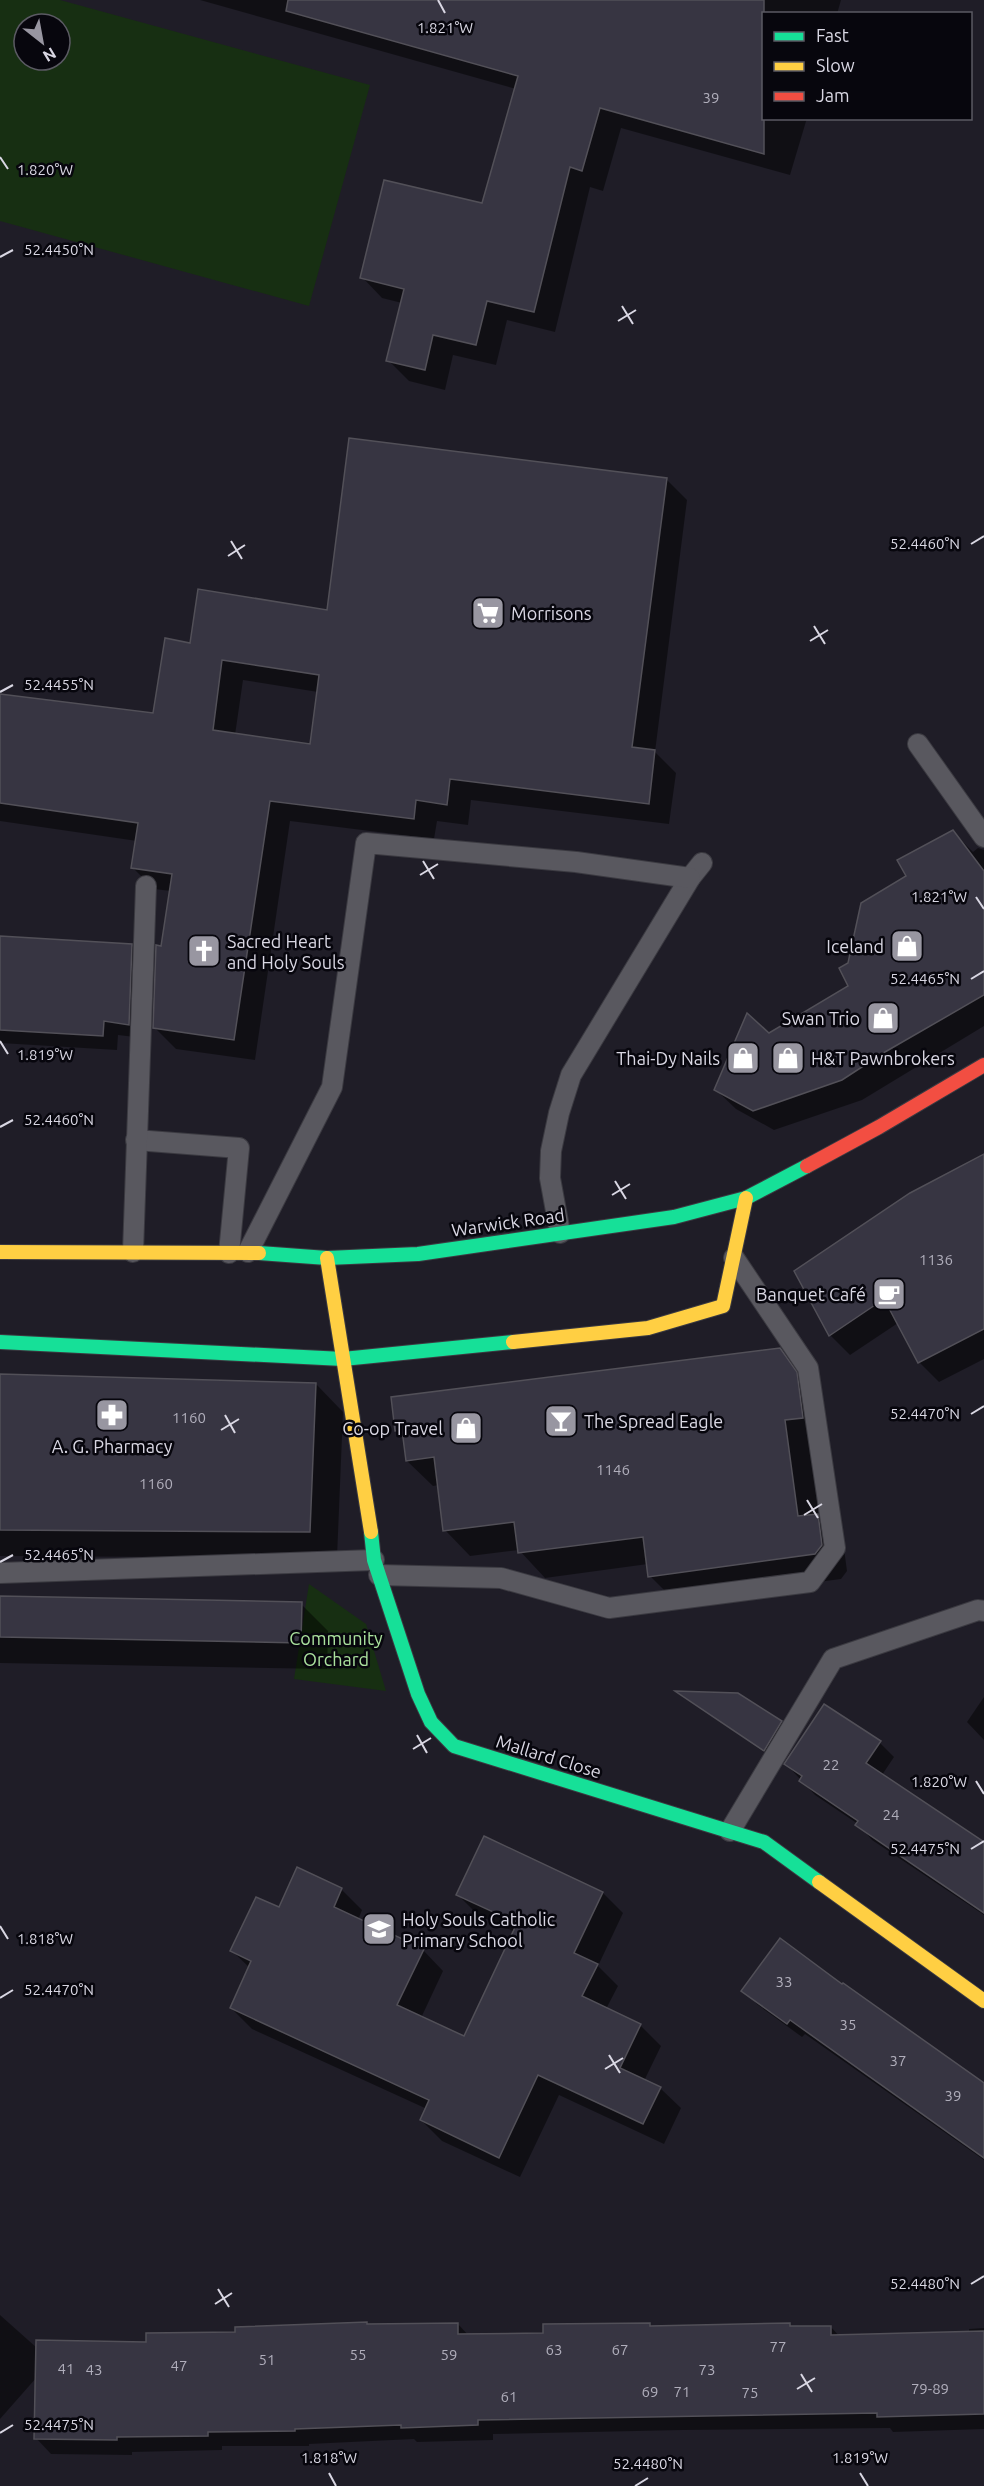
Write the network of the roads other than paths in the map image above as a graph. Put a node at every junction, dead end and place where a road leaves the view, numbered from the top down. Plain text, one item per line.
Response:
1 (918, 744) dead end
2 (984, 837) edge
3 (146, 886) dead end
4 (984, 1065) edge
5 (136, 1140) junction
6 (746, 1198) junction
7 (560, 1233) junction
8 (0, 1252) edge
9 (132, 1252) junction
10 (238, 1253) junction
11 (327, 1258) junction
12 (734, 1258) junction
13 (0, 1342) edge
14 (343, 1359) junction
15 (377, 1568) junction
16 (0, 1573) edge
17 (984, 1611) edge
18 (730, 1831) junction
19 (984, 2001) edge

1 - 2 lane
3 - 5 lane
4 - 6 main road, Warwick Road
5 - 9 lane
5 - 10 lane
6 - 7 main road, Warwick Road
6 - 12 main road
7 - 10 lane
7 - 11 main road, Warwick Road
8 - 9 main road, Warwick Road
9 - 10 main road, Warwick Road
10 - 11 main road, Warwick Road
11 - 14 main road, Mallard Close
12 - 14 main road
12 - 15 lane
13 - 14 main road
14 - 15 main road, Mallard Close
15 - 16 lane
15 - 18 main road, Mallard Close
17 - 18 lane
18 - 19 main road, Mallard Close

